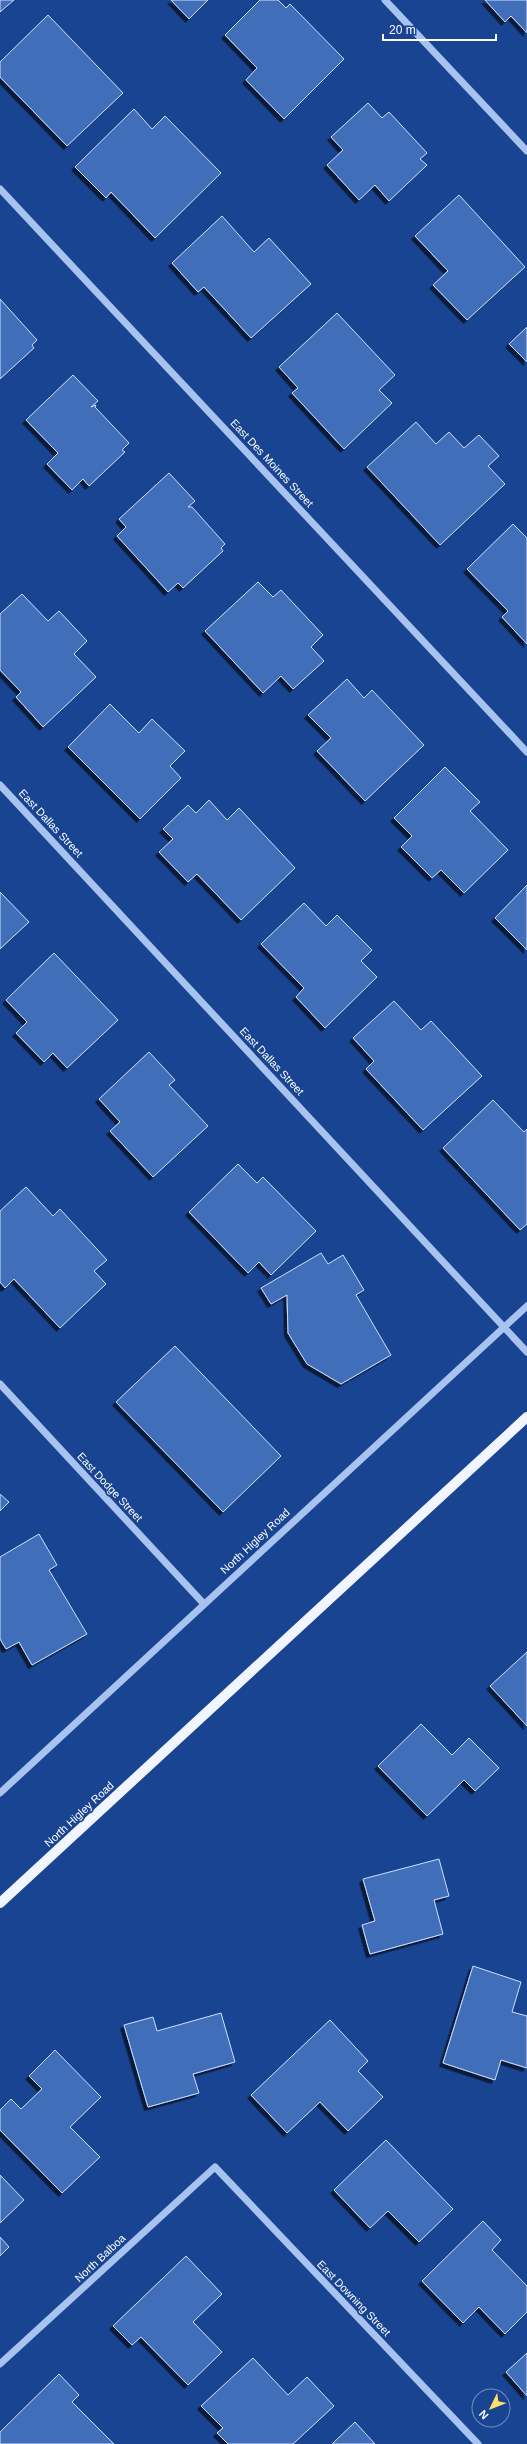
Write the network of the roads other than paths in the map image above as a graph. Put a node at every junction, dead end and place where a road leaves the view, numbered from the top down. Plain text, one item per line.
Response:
1 (385, 0) edge
2 (527, 151) edge
3 (0, 189) edge
4 (527, 752) edge
5 (0, 784) edge
6 (527, 1306) edge
7 (504, 1327) junction
8 (527, 1352) edge
9 (0, 1384) edge
10 (527, 1417) edge
11 (204, 1604) junction
12 (0, 1793) edge
13 (0, 1903) edge
14 (215, 2167) joint
15 (0, 2364) edge
16 (478, 2444) edge

1 - 2 street
3 - 4 street, East Des Moines Street
5 - 7 street, East Dallas Street
6 - 7 street, North Higley Road
7 - 8 street, East Dallas Street
7 - 11 street, North Higley Road
9 - 11 street, East Dodge Street
10 - 13 main road, North Higley Road
11 - 12 street, North Higley Road
14 - 15 street, North Balboa
14 - 16 street, East Downing Street

